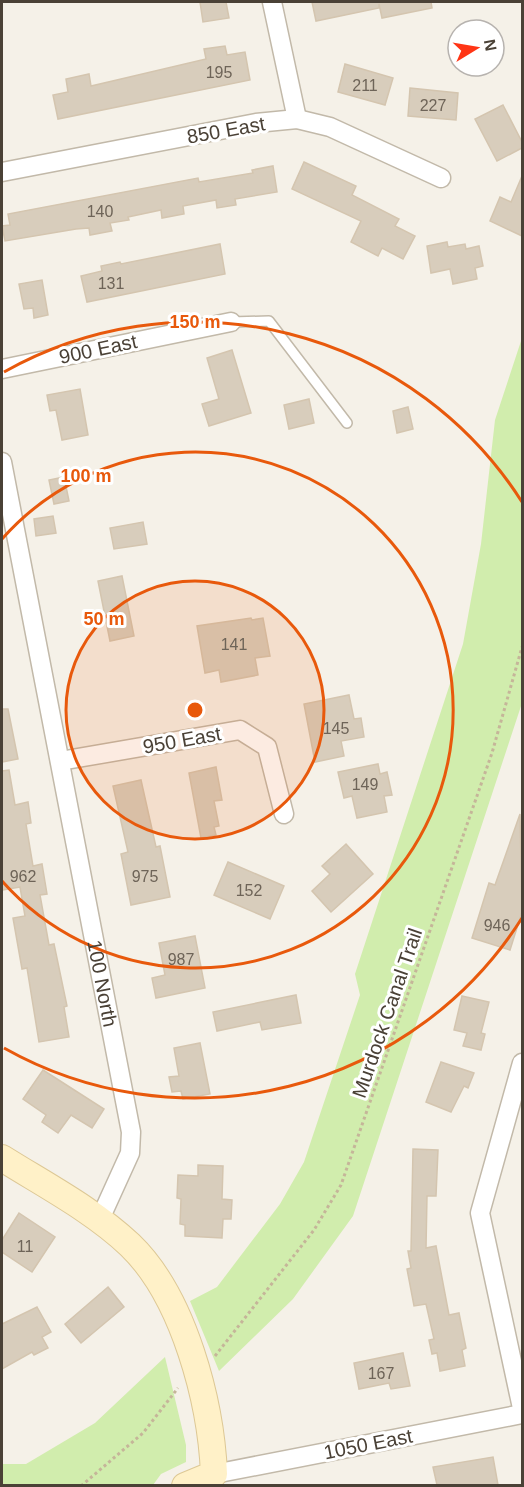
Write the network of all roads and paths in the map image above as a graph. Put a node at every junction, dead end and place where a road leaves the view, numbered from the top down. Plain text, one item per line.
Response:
1 (272, 2) edge
2 (297, 119) junction
3 (2, 172) edge
4 (441, 178) dead end
5 (231, 322) joint
6 (2, 369) edge
7 (347, 423) dead end
8 (2, 462) edge
9 (8, 526) edge
10 (522, 647) edge
11 (60, 761) junction
12 (284, 814) dead end
13 (522, 1063) edge
14 (2, 1158) edge
15 (100, 1219) junction
16 (215, 1356) dead end
17 (178, 1388) dead end
18 (522, 1408) edge
19 (522, 1414) edge
20 (214, 1474) junction
21 (81, 1485) edge
22 (185, 1485) edge

1 - 2 street
2 - 3 street, 850 East
2 - 4 street, 850 East
5 - 6 street, 900 East
5 - 7 lane
8 - 9 street, 100 North
9 - 11 street, 100 North
10 - 16 path, Murdock Canal Trail
11 - 12 street, 950 East
11 - 15 street, 100 North
13 - 18 street
14 - 15 street
15 - 20 street
17 - 21 path
19 - 20 street, 1050 East
20 - 22 street

